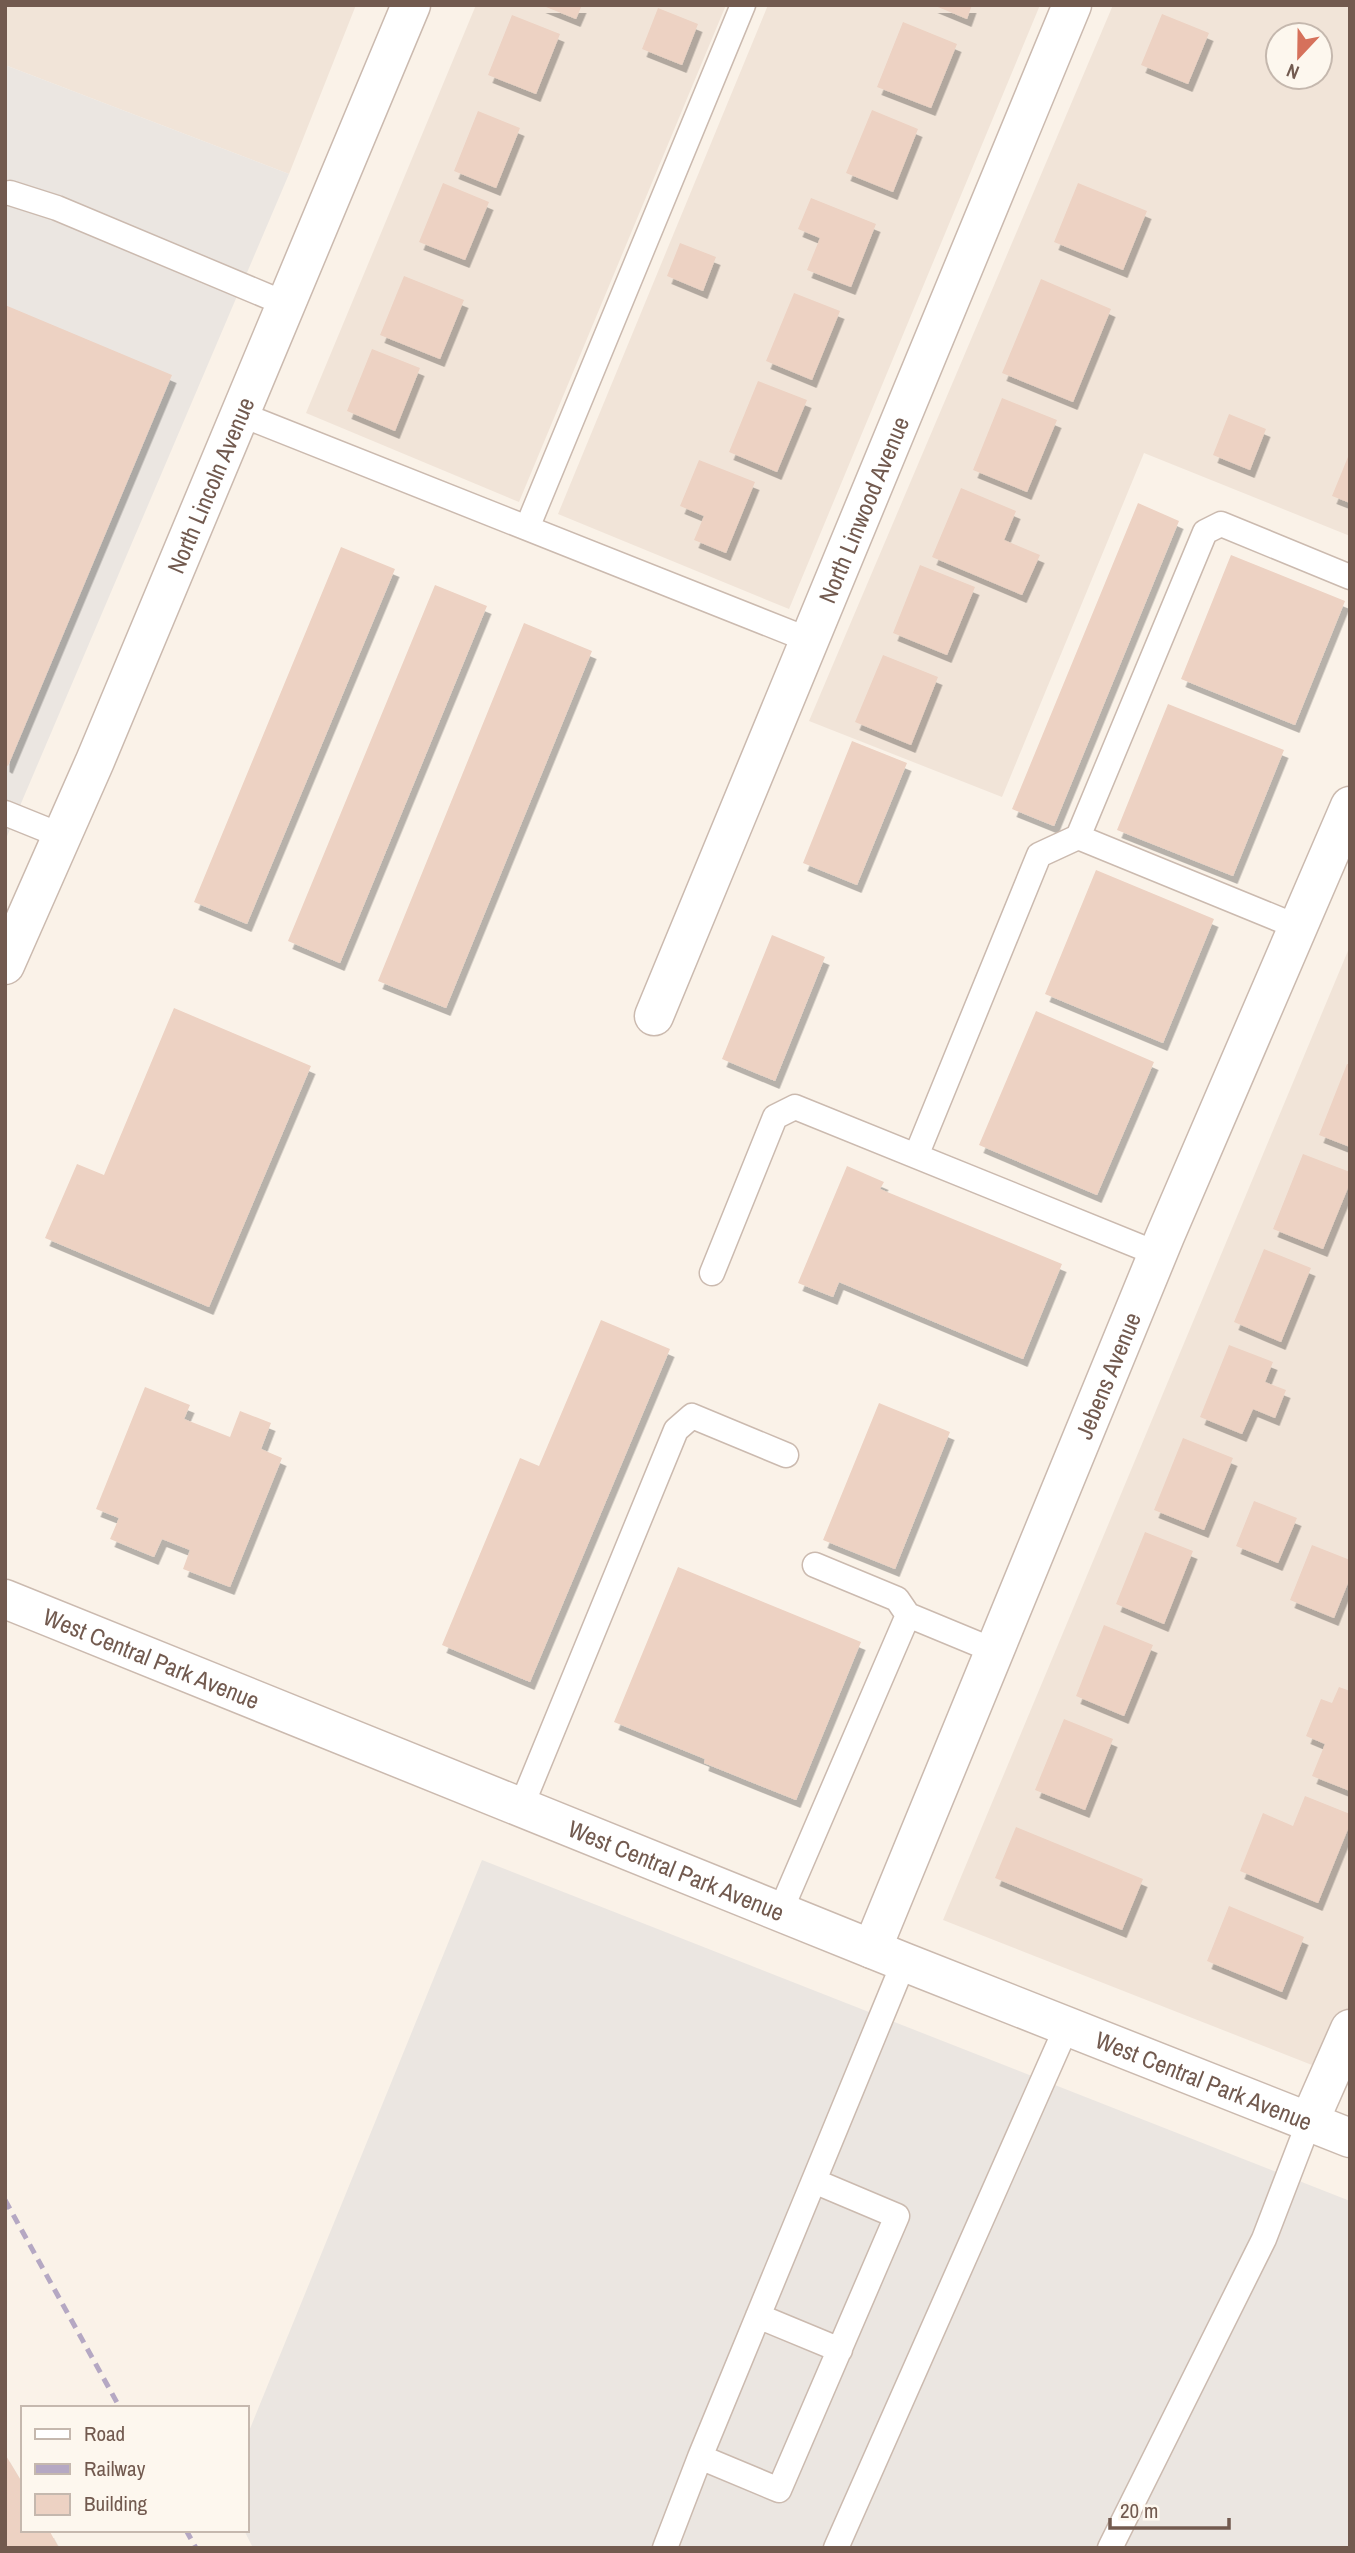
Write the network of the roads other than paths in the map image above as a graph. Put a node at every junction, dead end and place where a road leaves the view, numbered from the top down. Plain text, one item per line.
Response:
1 (411, 5) edge
2 (743, 5) edge
3 (1072, 5) edge
4 (10, 193) dead end
5 (286, 304) junction
6 (240, 414) junction
7 (527, 528) junction
8 (1350, 577) edge
9 (809, 640) junction
10 (1350, 806) edge
11 (5, 813) edge
12 (62, 836) junction
13 (1078, 837) junction
14 (1298, 928) junction
15 (5, 965) edge
16 (654, 1016) dead end
17 (916, 1156) junction
18 (1158, 1254) junction
19 (712, 1273) dead end
20 (786, 1455) dead end
21 (815, 1565) dead end
22 (5, 1599) edge
23 (908, 1615) junction
24 (995, 1651) junction
25 (521, 1807) junction
26 (780, 1912) junction
27 (888, 1956) junction
28 (1067, 2026) junction
29 (1350, 2029) edge
30 (1309, 2122) junction
31 (1350, 2138) edge
32 (814, 2181) junction
33 (758, 2316) junction
34 (840, 2350) junction
35 (699, 2457) junction
36 (665, 2548) edge
37 (836, 2548) edge
38 (1110, 2548) edge

1 - 5 street, North Lincoln Avenue
2 - 7 lane
3 - 9 street, North Linwood Avenue
4 - 5 lane
5 - 6 street, North Lincoln Avenue
6 - 7 lane
6 - 12 street, North Lincoln Avenue
7 - 9 lane
8 - 13 lane
9 - 16 street, North Linwood Avenue
10 - 14 street, Jebens Avenue
11 - 12 lane
12 - 15 street, North Lincoln Avenue
13 - 14 lane
13 - 17 lane
14 - 18 street, Jebens Avenue
17 - 18 lane
17 - 19 lane
18 - 24 street, Jebens Avenue
20 - 25 lane
21 - 23 lane
22 - 25 street, West Central Park Avenue
23 - 24 lane
23 - 26 lane
24 - 27 street, Jebens Avenue
25 - 26 street, West Central Park Avenue
26 - 27 street, West Central Park Avenue
27 - 28 street, West Central Park Avenue
27 - 32 lane
28 - 30 street, West Central Park Avenue
28 - 37 lane
29 - 30 street
30 - 31 street, West Central Park Avenue
30 - 38 lane
32 - 33 lane
32 - 34 lane
33 - 34 lane
33 - 35 lane
34 - 35 lane
35 - 36 lane

